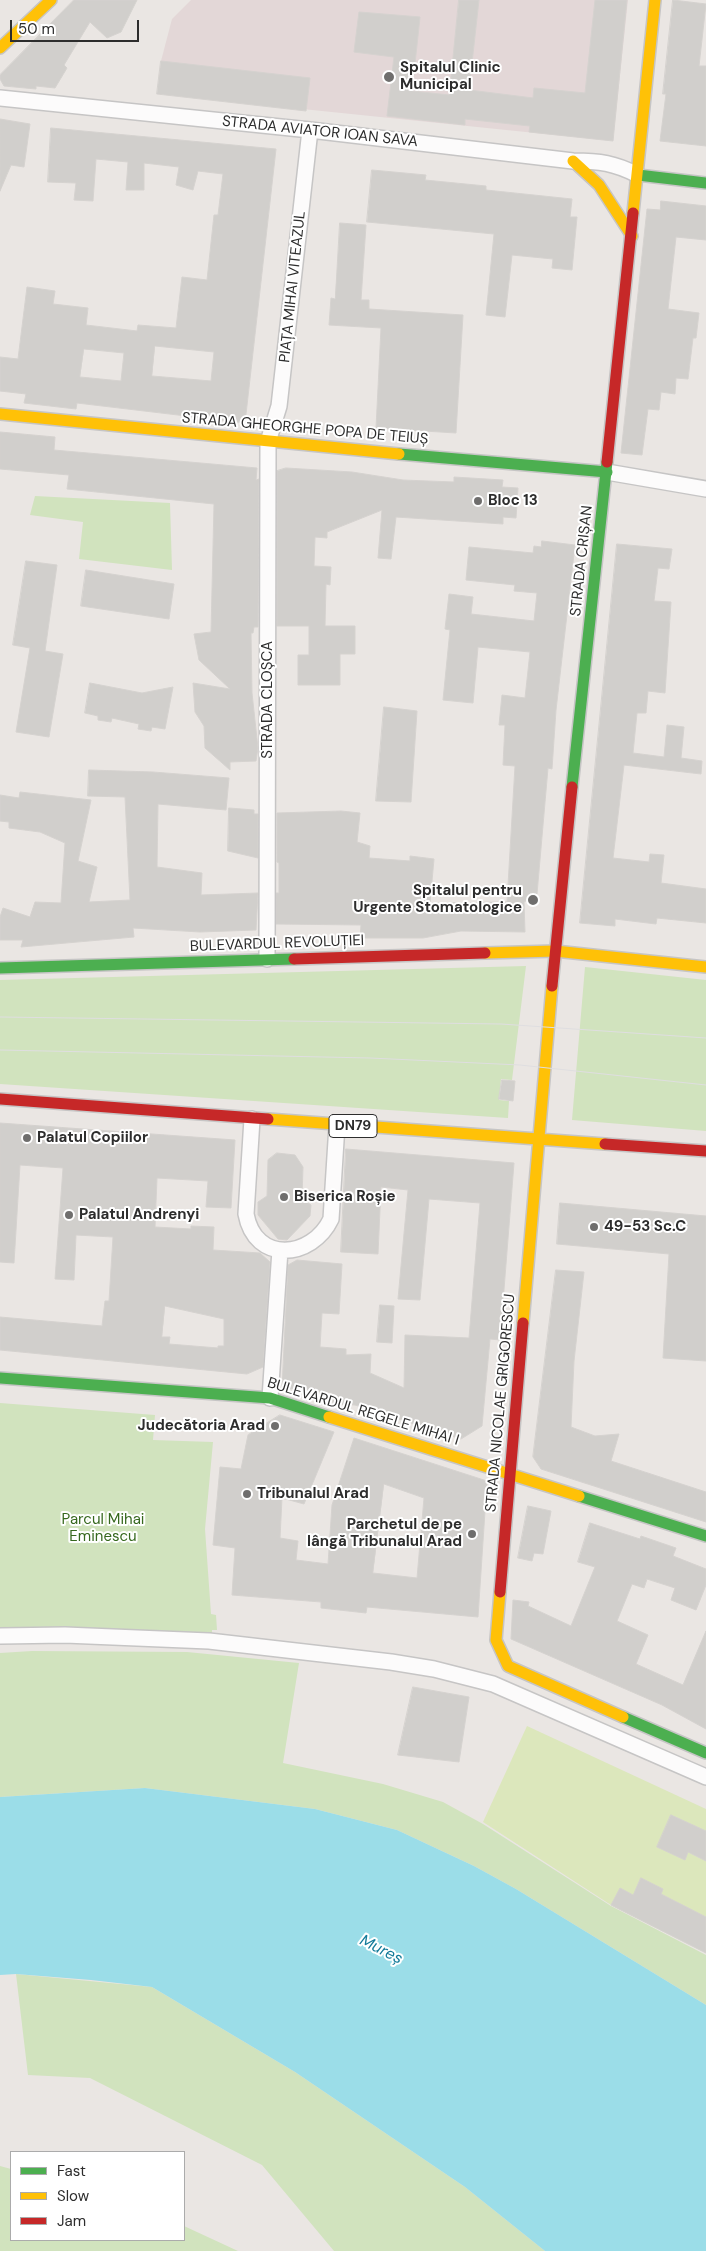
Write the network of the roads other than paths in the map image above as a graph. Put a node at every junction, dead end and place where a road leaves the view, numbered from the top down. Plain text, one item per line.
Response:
1 (52, 0) edge
2 (655, 0) edge
3 (0, 48) edge
4 (0, 98) edge
5 (310, 130) junction
6 (573, 161) junction
7 (638, 175) junction
8 (706, 183) edge
9 (632, 236) junction
10 (0, 414) edge
11 (268, 442) junction
12 (606, 472) junction
13 (706, 489) edge
14 (556, 951) junction
15 (267, 959) junction
16 (706, 967) edge
17 (0, 968) edge
18 (0, 1099) edge
19 (252, 1119) junction
20 (337, 1125) junction
21 (540, 1140) junction
22 (706, 1151) edge
23 (280, 1250) junction
24 (0, 1378) edge
25 (270, 1398) junction
26 (510, 1472) junction
27 (706, 1536) edge
28 (0, 1636) edge
29 (706, 1753) edge
30 (706, 1777) edge

1 - 3 main road
2 - 7 main road, STRADA CRIȘAN
4 - 5 street, STRADA AVIATOR IOAN SAVA
5 - 6 street, STRADA AVIATOR IOAN SAVA
5 - 11 street, PIAȚA MIHAI VITEAZUL
6 - 7 street, STRADA AVIATOR IOAN SAVA
6 - 9 main road
7 - 8 main road
7 - 9 main road, STRADA CRIȘAN
9 - 12 main road, STRADA CRIȘAN
10 - 11 main road, STRADA GHEORGHE POPA DE TEIUȘ
11 - 12 main road, STRADA GHEORGHE POPA DE TEIUȘ
11 - 15 street, STRADA CLOȘCA
12 - 13 street
12 - 14 main road, STRADA CRIȘAN
14 - 15 main road, BULEVARDUL REVOLUȚIEI
14 - 16 main road, BULEVARDUL REVOLUȚIEI
14 - 21 main road
15 - 17 main road, BULEVARDUL REVOLUȚIEI
18 - 19 main road, DN79
19 - 20 main road, DN79
19 - 23 street
20 - 21 main road, DN79
20 - 23 street
21 - 22 main road, DN79
21 - 26 main road, STRADA NICOLAE GRIGORESCU
23 - 25 street
24 - 25 main road, BULEVARDUL REGELE MIHAI I
25 - 26 main road, BULEVARDUL REGELE MIHAI I
26 - 27 main road, BULEVARDUL REGELE MIHAI I
26 - 29 main road, STRADA NICOLAE GRIGORESCU
28 - 30 street

